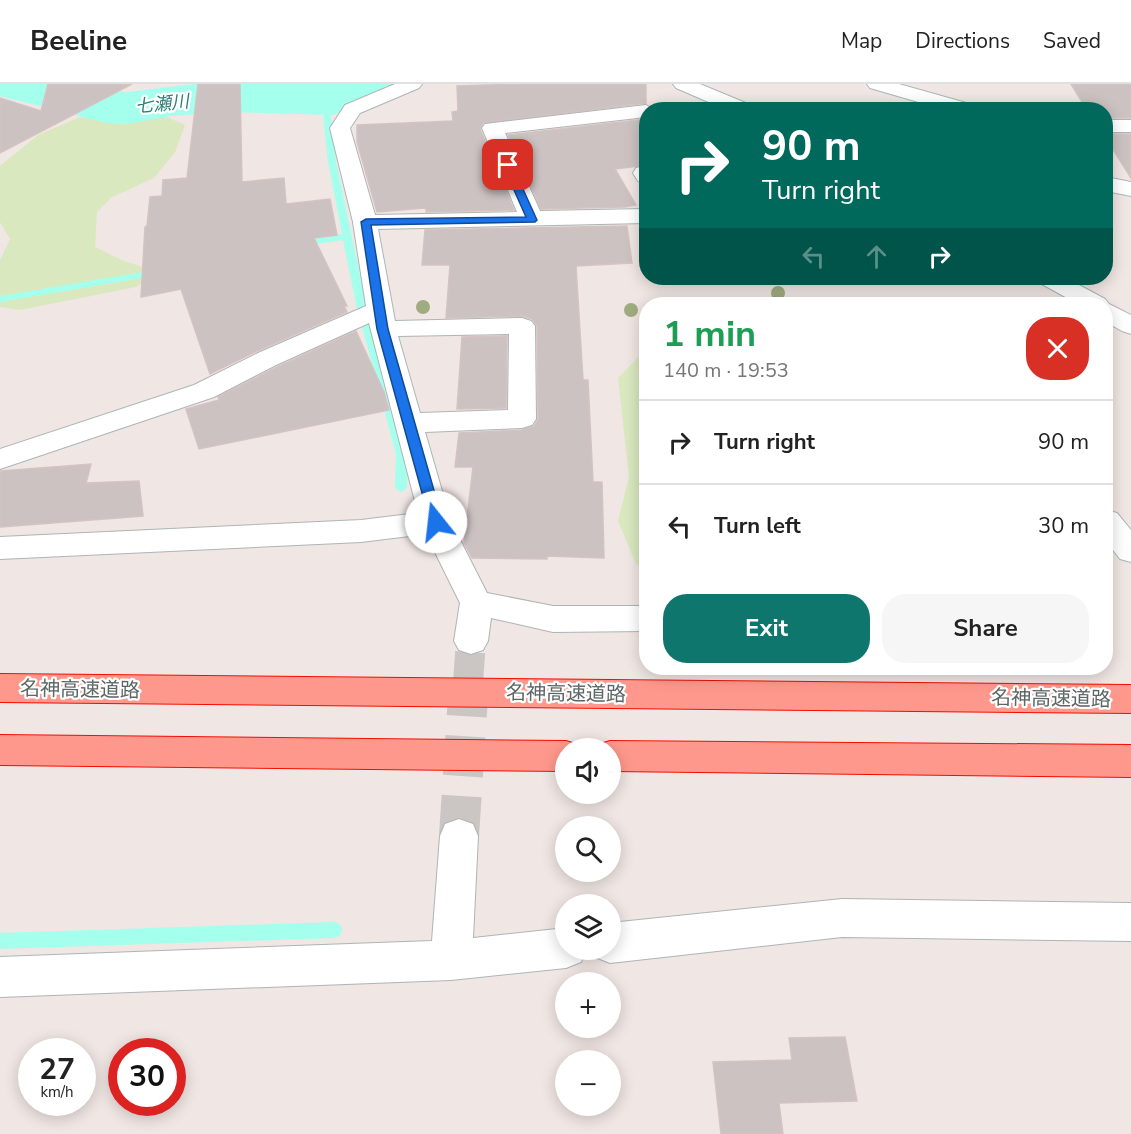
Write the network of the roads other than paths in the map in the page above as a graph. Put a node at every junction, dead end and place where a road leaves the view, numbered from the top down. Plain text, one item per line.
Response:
1 (412, 84) edge
2 (877, 84) edge
3 (668, 102) edge
4 (726, 102) edge
5 (941, 102) edge
6 (639, 107) edge
7 (1113, 126) edge
8 (1131, 126) edge
9 (1113, 185) edge
10 (1131, 189) edge
11 (639, 216) edge
12 (532, 220) junction
13 (366, 222) junction
14 (1061, 285) edge
15 (1082, 297) edge
16 (1113, 314) edge
17 (372, 318) junction
18 (1131, 326) edge
19 (408, 423) junction
20 (0, 459) edge
21 (436, 522) junction
22 (1113, 530) edge
23 (3, 546) edge
24 (1131, 552) edge
25 (1113, 555) edge
26 (476, 603) junction
27 (639, 619) edge
28 (471, 641) tunnel mouth
29 (0, 688) edge
30 (1131, 699) edge
31 (0, 750) edge
32 (555, 756) edge
33 (621, 756) edge
34 (1131, 761) edge
35 (459, 836) tunnel mouth
36 (1131, 922) edge
37 (621, 942) edge
38 (555, 949) edge
39 (451, 960) junction
40 (0, 976) edge

1 - 13 street
2 - 5 street
3 - 4 street
6 - 12 street
7 - 8 street
9 - 10 street
11 - 12 street
12 - 13 street
13 - 17 street
14 - 15 street
16 - 18 street
17 - 19 street
17 - 19 street
17 - 20 street
19 - 21 street
21 - 23 street
21 - 26 street
22 - 24 street
24 - 25 street
26 - 27 street
26 - 28 street
29 - 30 highway, 名神高速道路
31 - 32 highway
33 - 34 highway
35 - 39 street
36 - 37 street
38 - 39 street
39 - 40 street

